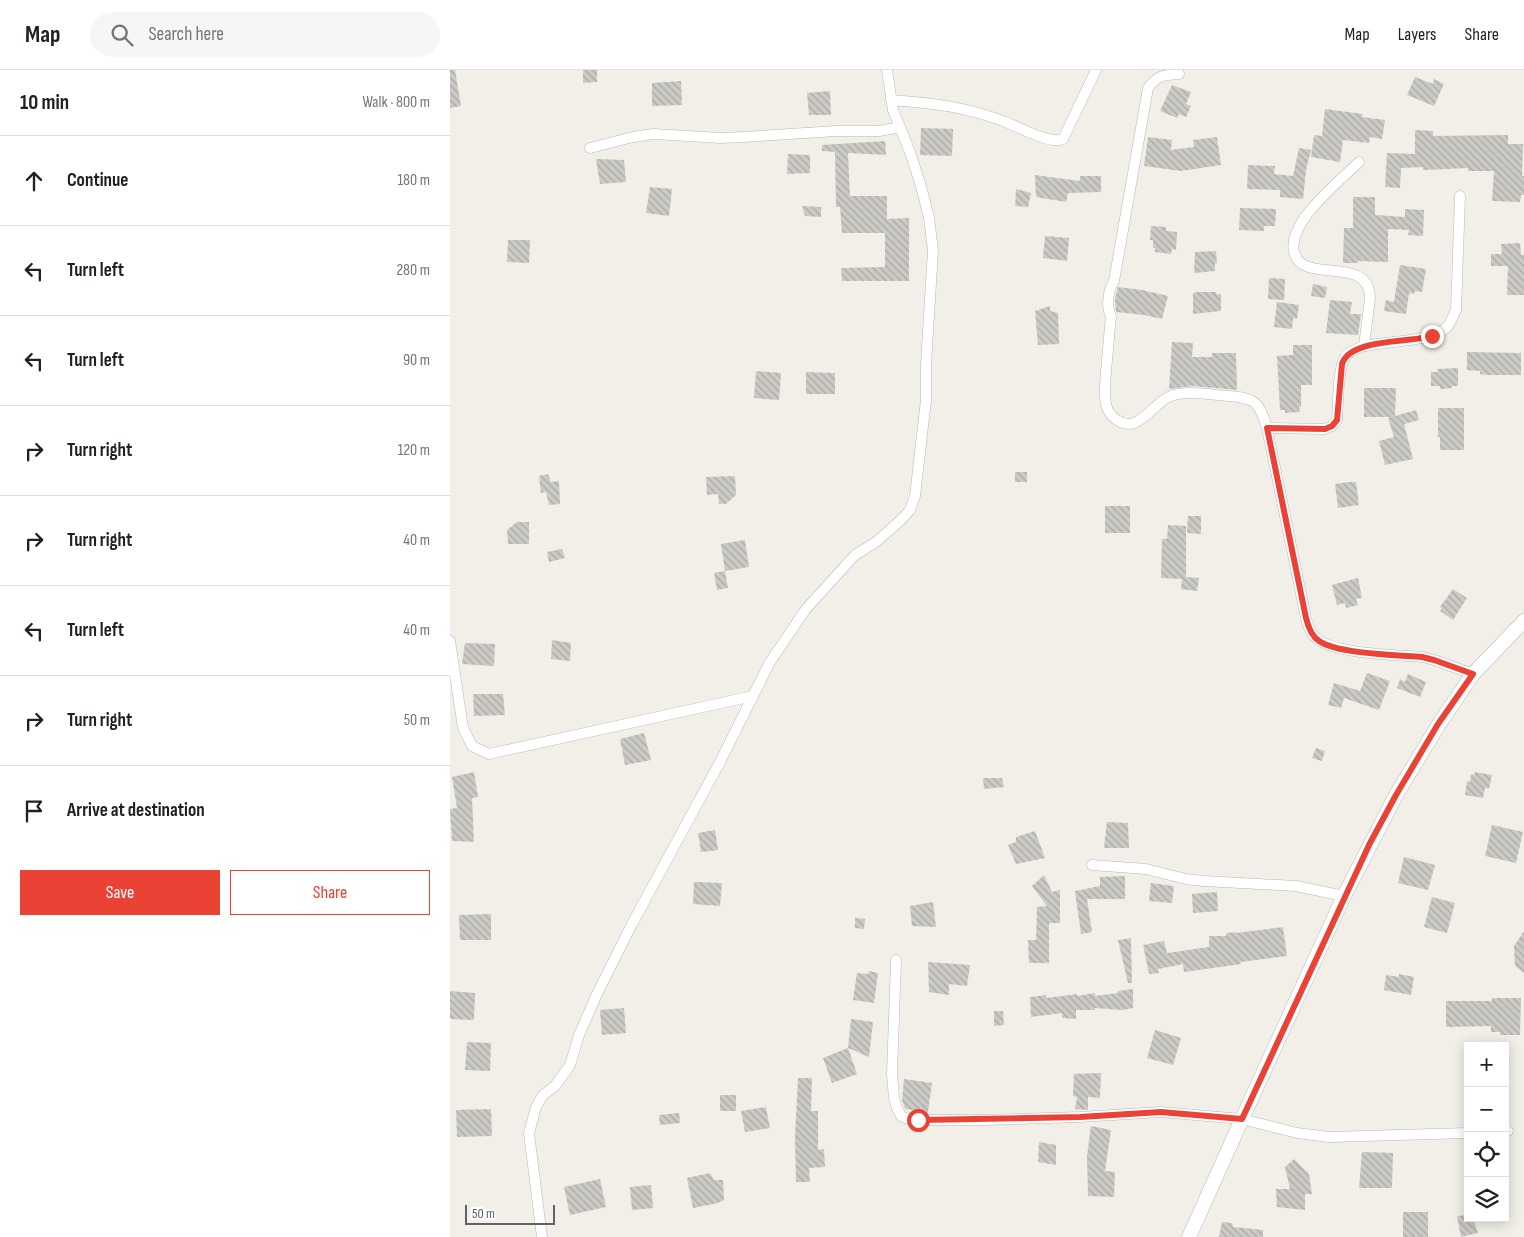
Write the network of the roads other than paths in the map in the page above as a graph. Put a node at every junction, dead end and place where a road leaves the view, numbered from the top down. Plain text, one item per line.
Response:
1 (887, 70) edge
2 (1096, 70) edge
3 (1179, 74) dead end
4 (891, 100) junction
5 (900, 127) junction
6 (590, 148) dead end
7 (1359, 162) dead end
8 (1460, 196) dead end
9 (1364, 346) junction
10 (1267, 428) junction
11 (1524, 621) edge
12 (450, 641) edge
13 (1473, 674) junction
14 (753, 696) junction
15 (1092, 864) dead end
16 (1344, 896) junction
17 (896, 960) dead end
18 (1242, 1119) junction
19 (1464, 1133) edge
20 (542, 1237) edge
21 (1190, 1237) edge

1 - 4 street
2 - 4 street
3 - 10 street
4 - 5 street
5 - 6 street
5 - 14 street
7 - 9 street
8 - 9 street
9 - 10 street
10 - 13 street
11 - 13 street
12 - 14 street
13 - 16 street
14 - 20 street
15 - 16 street
16 - 18 street
17 - 18 street
18 - 19 street
18 - 21 street

